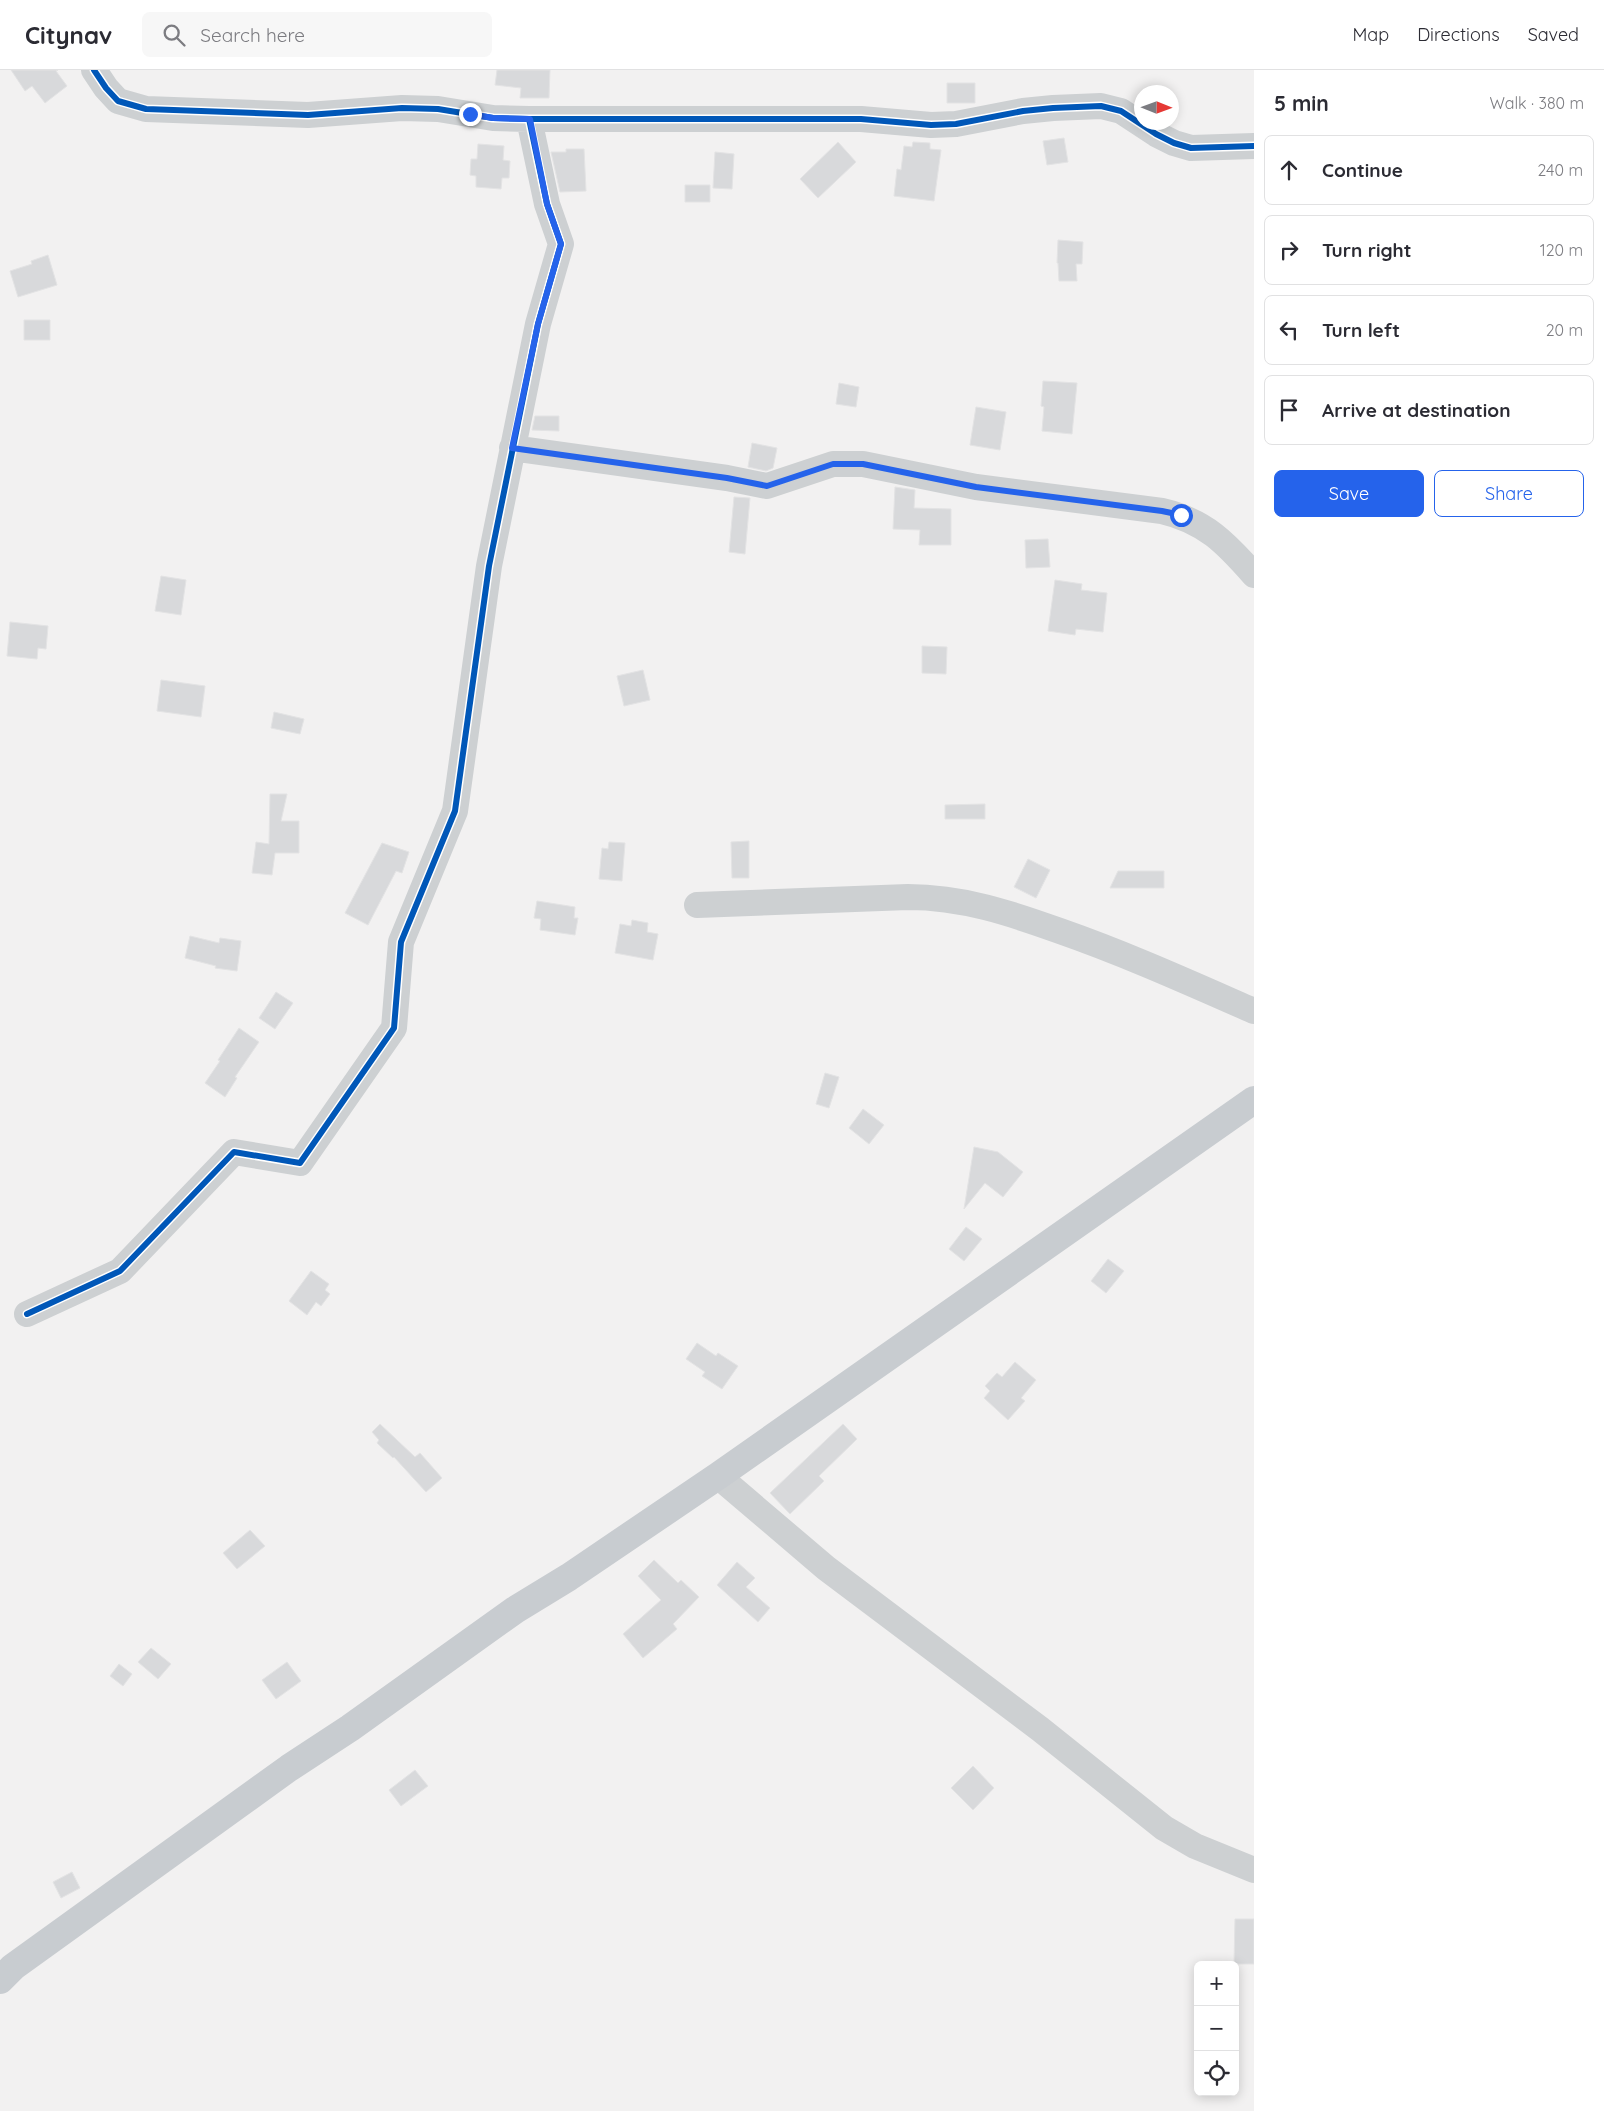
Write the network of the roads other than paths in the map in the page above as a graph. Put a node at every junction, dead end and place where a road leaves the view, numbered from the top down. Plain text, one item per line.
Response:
1 (94, 70) edge
2 (530, 119) junction
3 (1254, 146) edge
4 (512, 448) junction
5 (1254, 575) edge
6 (697, 905) dead end
7 (1254, 1011) edge
8 (1254, 1100) edge
9 (27, 1314) dead end
10 (718, 1476) junction
11 (1254, 1870) edge
12 (0, 1980) edge

1 - 2 street
2 - 3 street
2 - 4 street
4 - 5 street
4 - 9 street
6 - 7 street
8 - 10 main road
10 - 11 street
10 - 12 main road

